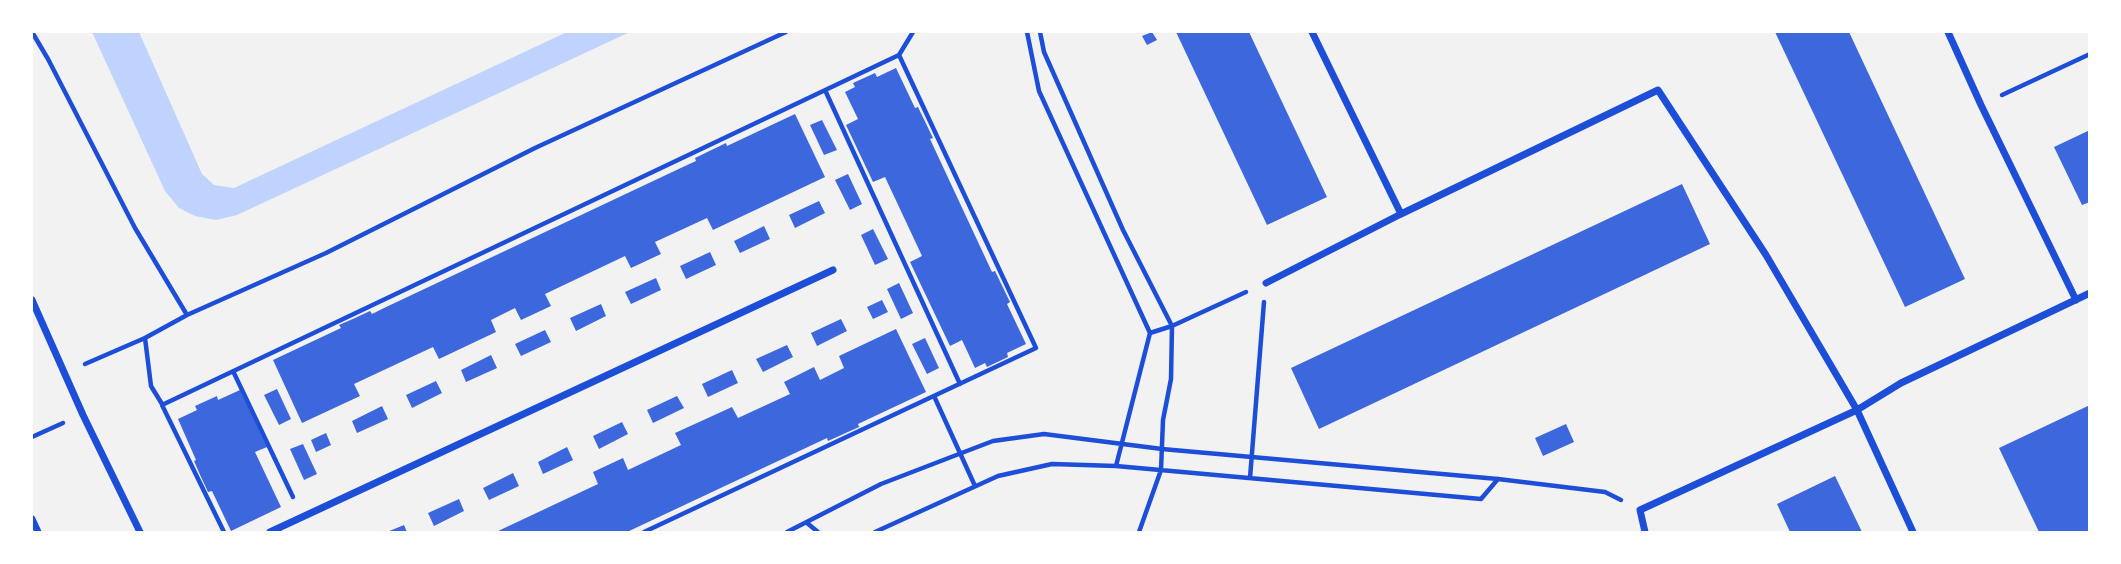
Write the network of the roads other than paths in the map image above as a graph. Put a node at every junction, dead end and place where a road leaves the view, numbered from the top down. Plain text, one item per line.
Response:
1 (1312, 32) edge
2 (1948, 32) edge
3 (1401, 214) junction
4 (832, 270) dead end
5 (1266, 283) road end
6 (2090, 293) edge
7 (32, 300) edge
8 (2076, 300) junction
9 (1857, 410) junction
10 (32, 519) edge
11 (38, 533) edge
12 (141, 533) edge
13 (270, 533) edge
14 (1645, 533) edge
15 (1913, 533) edge

1 - 3 street
2 - 8 street
3 - 5 street
3 - 9 street
4 - 13 street
6 - 8 street
7 - 12 street
8 - 9 street
9 - 14 street
9 - 15 street
10 - 11 street

